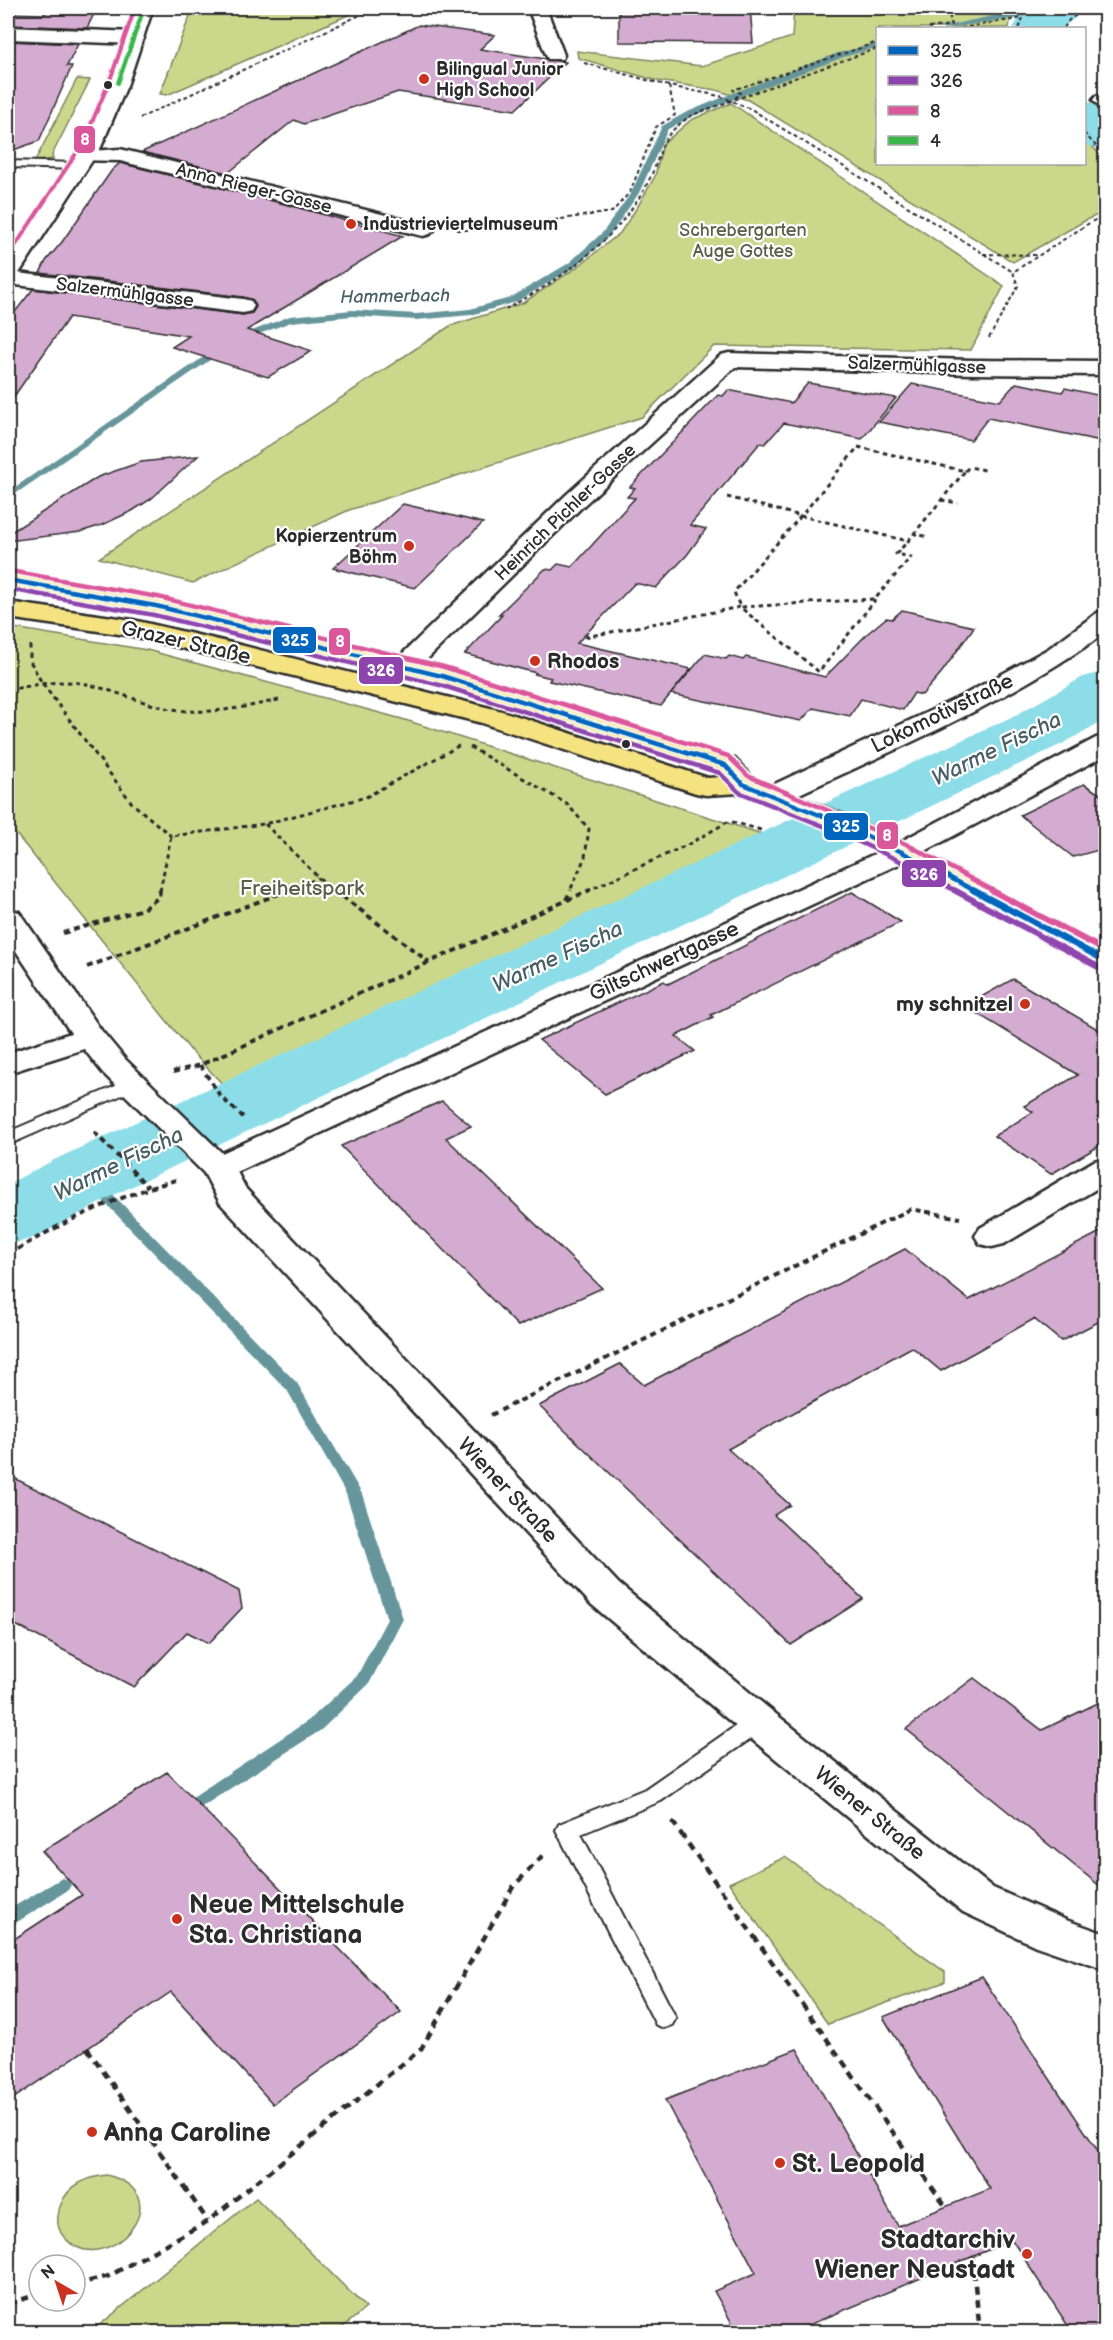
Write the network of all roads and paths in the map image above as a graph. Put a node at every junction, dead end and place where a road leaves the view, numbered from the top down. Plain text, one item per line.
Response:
1 (144, 8) edge
2 (375, 8) edge
3 (537, 8) edge
4 (933, 8) edge
5 (971, 8) edge
6 (1088, 8) edge
7 (949, 10) junction
8 (934, 27) edge
9 (967, 27) edge
10 (1019, 27) edge
11 (1065, 27) edge
12 (8, 33) edge
13 (135, 38) junction
14 (876, 43) edge
15 (876, 49) edge
16 (555, 55) joint
17 (669, 86) junction
18 (732, 100) junction
19 (156, 108) dead end
20 (1086, 136) edge
21 (1106, 157) edge
22 (81, 161) junction
23 (8, 164) edge
24 (1106, 215) edge
25 (423, 230) joint
26 (982, 254) junction
27 (1040, 255) junction
28 (1013, 272) junction
29 (8, 273) edge
30 (8, 278) edge
31 (243, 306) dead end
32 (505, 309) dead end
33 (729, 360) joint
34 (972, 367) junction
35 (1106, 368) edge
36 (985, 470) dead end
37 (966, 471) junction
38 (727, 497) dead end
39 (941, 500) junction
40 (958, 503) dead end
41 (801, 516) junction
42 (913, 533) junction
43 (928, 537) dead end
44 (908, 540) junction
45 (8, 580) edge
46 (875, 599) junction
47 (740, 607) junction
48 (8, 610) edge
49 (1106, 618) edge
50 (585, 637) dead end
51 (30, 638) dead end
52 (405, 666) junction
53 (42, 683) junction
54 (8, 690) edge
55 (288, 695) dead end
56 (469, 738) dead end
57 (464, 743) junction
58 (1106, 744) edge
59 (743, 784) junction
60 (772, 796) junction
61 (264, 824) junction
62 (762, 830) dead end
63 (171, 836) junction
64 (902, 852) junction
65 (319, 878) junction
66 (566, 901) junction
67 (16, 931) edge
68 (1106, 961) edge
69 (429, 962) junction
70 (51, 981) junction
71 (90, 1037) junction
72 (8, 1063) edge
73 (200, 1065) junction
74 (132, 1084) junction
75 (246, 1120) dead end
76 (8, 1139) edge
77 (112, 1149) dead end
78 (206, 1156) junction
79 (1106, 1168) edge
80 (148, 1187) dead end
81 (134, 1191) dead end
82 (992, 1236) joint
83 (8, 1255) edge
84 (455, 1433) junction
85 (758, 1722) junction
86 (653, 1795) junction
87 (567, 1830) junction
88 (1106, 1952) edge
89 (664, 2018) dead end
90 (87, 2048) dead end
91 (946, 2207) dead end
92 (208, 2221) junction
93 (972, 2257) dead end
94 (87, 2282) edge
95 (27, 2298) edge
96 (8, 2304) edge
97 (980, 2332) edge

1 - 13 street
2 - 19 path
3 - 16 street
4 - 7 path
5 - 7 path
6 - 11 path
7 - 8 path
9 - 10 path
12 - 13 street
13 - 22 street
14 - 18 path
15 - 18 path
16 - 17 path
17 - 18 path
17 - 25 path
18 - 26 path
18 - 32 path
20 - 21 path
22 - 23 lane
22 - 25 street, Anna Rieger-Gasse
22 - 29 street
24 - 27 path
26 - 27 path
26 - 28 path
27 - 28 path
28 - 34 path
30 - 31 street, Salzermühlgasse
33 - 34 street, Salzermühlgasse
33 - 52 street, Heinrich Pichler-Gasse
34 - 35 street, Salzermühlgasse
36 - 37 path
37 - 39 path
37 - 41 path
38 - 41 path
39 - 40 path
39 - 42 path
41 - 44 path
41 - 47 path
42 - 43 path
42 - 44 path
44 - 46 path
45 - 52 main road, Grazer Straße
46 - 47 path
46 - 47 path
47 - 50 path
48 - 59 main road, Grazer Straße
49 - 60 street, Lokomotivstraße
51 - 53 path
52 - 59 main road, Grazer Straße
53 - 54 path
53 - 55 path
53 - 63 path
56 - 57 path
57 - 61 path
57 - 66 path
58 - 64 street, Giltschwertgasse
59 - 60 main road, Grazer Straße
60 - 64 main road, Grazer Straße
61 - 63 path
61 - 65 path
62 - 66 path
63 - 67 path
64 - 68 main road, Grazer Straße
64 - 78 street, Giltschwertgasse
65 - 69 path
65 - 70 path
66 - 69 path
67 - 70 street, Wiener Straße
69 - 73 path
70 - 71 street, Wiener Straße
71 - 72 street
71 - 74 street, Wiener Straße
73 - 74 path
73 - 75 path
74 - 76 lane
74 - 78 street, Wiener Straße
77 - 80 path
78 - 84 street, Wiener Straße
79 - 82 street
81 - 83 path
82 - 84 path
84 - 85 street, Wiener Straße
85 - 86 lane
85 - 88 street, Wiener Straße
86 - 87 lane
86 - 91 path
87 - 89 lane
87 - 92 path
90 - 92 path
92 - 94 path
93 - 97 path
95 - 96 path

